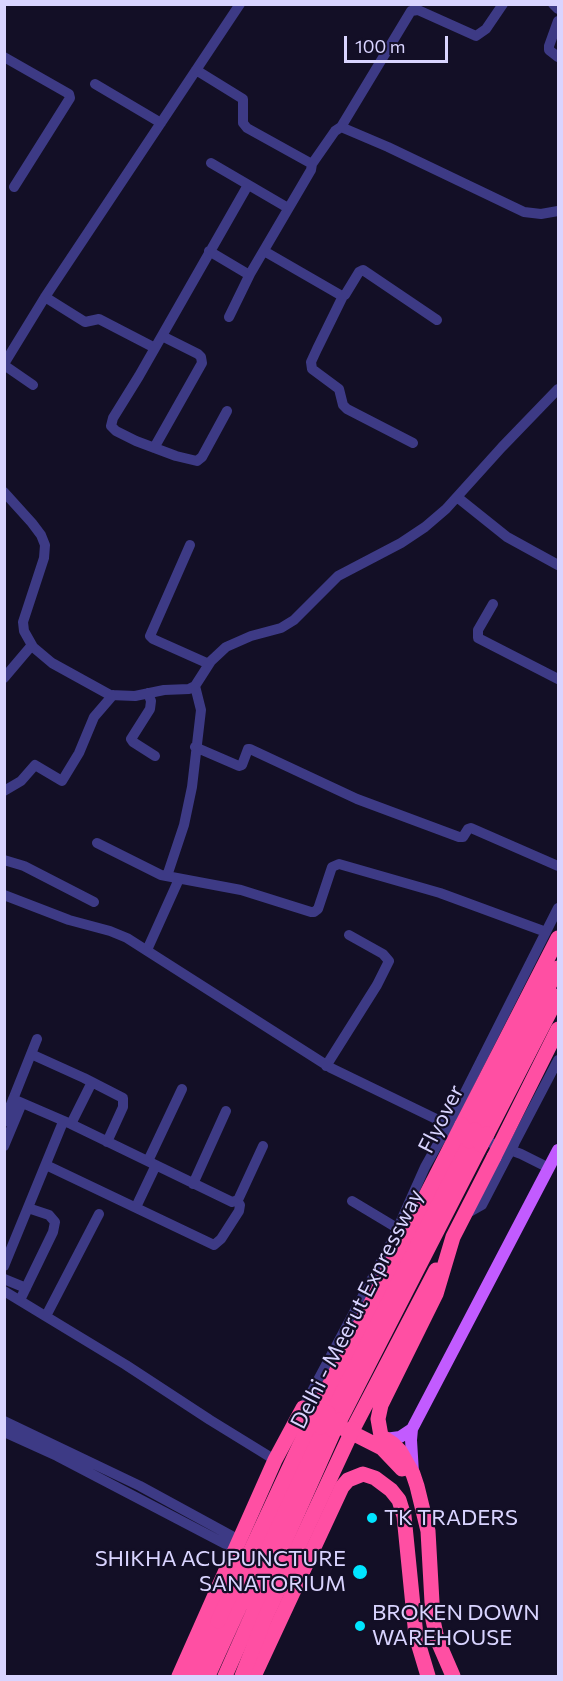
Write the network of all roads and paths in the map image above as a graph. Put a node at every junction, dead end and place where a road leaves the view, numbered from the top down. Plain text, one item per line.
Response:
1 (240, 4) edge
2 (503, 4) edge
3 (554, 4) edge
4 (558, 9) edge
5 (558, 21) edge
6 (4, 57) edge
7 (558, 57) edge
8 (196, 70) junction
9 (95, 84) dead end
10 (161, 123) junction
11 (341, 127) junction
12 (211, 163) dead end
13 (312, 164) junction
14 (248, 185) junction
15 (14, 187) dead end
16 (288, 208) junction
17 (558, 211) edge
18 (209, 251) junction
19 (264, 251) junction
20 (250, 274) junction
21 (344, 296) junction
22 (45, 297) junction
23 (229, 317) dead end
24 (437, 320) dead end
25 (162, 336) junction
26 (155, 348) junction
27 (4, 364) edge
28 (33, 384) dead end
29 (558, 389) edge
30 (227, 411) dead end
31 (413, 444) dead end
32 (154, 448) junction
33 (4, 492) edge
34 (457, 497) junction
35 (190, 545) dead end
36 (558, 565) edge
37 (493, 604) dead end
38 (32, 645) junction
39 (208, 664) junction
40 (4, 678) edge
41 (558, 678) edge
42 (195, 686) junction
43 (148, 693) junction
44 (113, 695) junction
45 (195, 747) junction
46 (155, 756) dead end
47 (4, 791) edge
48 (97, 843) dead end
49 (4, 860) edge
50 (558, 866) edge
51 (167, 876) junction
52 (179, 879) junction
53 (4, 895) edge
54 (94, 902) dead end
55 (558, 908) edge
56 (349, 935) dead end
57 (552, 935) edge
58 (147, 950) junction
59 (558, 968) edge
60 (558, 996) edge
61 (558, 1029) edge
62 (37, 1039) dead end
63 (32, 1054) junction
64 (558, 1060) edge
65 (326, 1066) junction
66 (92, 1082) junction
67 (182, 1089) dead end
68 (18, 1101) junction
69 (226, 1111) dead end
70 (7, 1123) edge
71 (67, 1123) junction
72 (448, 1126) junction
73 (478, 1138) junction
74 (107, 1142) junction
75 (4, 1146) edge
76 (263, 1146) dead end
77 (558, 1150) edge
78 (501, 1156) junction
79 (152, 1163) junction
80 (46, 1165) junction
81 (549, 1168) junction
82 (193, 1184) junction
83 (237, 1201) junction
84 (352, 1201) dead end
85 (136, 1207) junction
86 (28, 1208) junction
87 (99, 1214) dead end
88 (398, 1228) junction
89 (453, 1237) junction
90 (4, 1266) edge
91 (4, 1279) edge
92 (26, 1288) junction
93 (4, 1291) edge
94 (20, 1300) junction
95 (46, 1316) junction
96 (303, 1408) junction
97 (4, 1421) edge
98 (331, 1423) junction
99 (412, 1429) junction
100 (4, 1432) edge
101 (383, 1438) junction
102 (275, 1460) junction
103 (410, 1475) junction
104 (167, 1501) junction
105 (162, 1511) junction
106 (407, 1544) junction
107 (429, 1544) junction
108 (237, 1545) junction
109 (178, 1677) edge
110 (192, 1677) edge
111 (208, 1677) edge
112 (225, 1677) edge
113 (242, 1677) edge
114 (254, 1677) edge
115 (428, 1677) edge
116 (453, 1677) edge

1 - 8 street
2 - 11 street
3 - 4 street
5 - 7 street
6 - 15 street
8 - 10 street
8 - 13 street
9 - 10 street
10 - 22 street
11 - 13 street
11 - 17 street
12 - 14 street
13 - 16 street
14 - 16 street
14 - 18 street
16 - 19 street
18 - 20 street
18 - 25 street
19 - 20 street
19 - 21 street
20 - 23 street
21 - 24 street
21 - 31 street
22 - 26 street
22 - 27 street
25 - 26 street
25 - 32 street
26 - 32 street
27 - 28 street
29 - 34 street
30 - 32 street
33 - 38 street
34 - 36 street
34 - 39 street
35 - 39 street
37 - 41 street
38 - 40 street
38 - 44 street
39 - 42 street
42 - 43 street
42 - 45 street
43 - 44 street
43 - 46 street
44 - 47 street
45 - 50 street
45 - 51 street
48 - 51 street
49 - 54 street
51 - 52 street
52 - 57 street
52 - 58 street
53 - 58 street
55 - 57 street
56 - 65 street
57 - 72 street
57 - 110 highway, Flyover, bridge
58 - 65 street
59 - 73 highway, Delhi - Meerut Expressway
60 - 73 highway, Delhi - Meerut Expressway
61 - 78 highway, bridge
62 - 63 street
63 - 66 street
63 - 68 street
64 - 78 street, bridge
65 - 72 street
66 - 71 street
66 - 74 street
67 - 79 street
68 - 70 street
68 - 71 street
69 - 82 street
70 - 75 street
71 - 74 street
71 - 80 street
72 - 81 street
72 - 88 street
73 - 98 highway, Delhi - Meerut Expressway
74 - 79 street
76 - 83 street
77 - 81 main road
78 - 89 highway
79 - 82 street
79 - 85 street
80 - 85 street
80 - 86 street
81 - 99 main road
82 - 83 street
83 - 85 street
84 - 88 street
86 - 90 street
86 - 92 street
87 - 95 street
88 - 96 street
89 - 101 highway
89 - 113 highway, bridge
91 - 92 street
92 - 94 street
93 - 94 street
94 - 95 street
95 - 102 street
96 - 102 highway
96 - 103 highway
97 - 104 street
98 - 111 highway, Delhi - Meerut Expressway
98 - 112 highway, Delhi - Meerut Expressway
99 - 101 main road
99 - 103 main road
100 - 105 street
101 - 103 highway
102 - 108 highway
103 - 107 highway
104 - 105 street
104 - 108 street
105 - 108 street
106 - 107 highway
106 - 114 highway
106 - 115 highway
107 - 116 highway
108 - 109 highway

